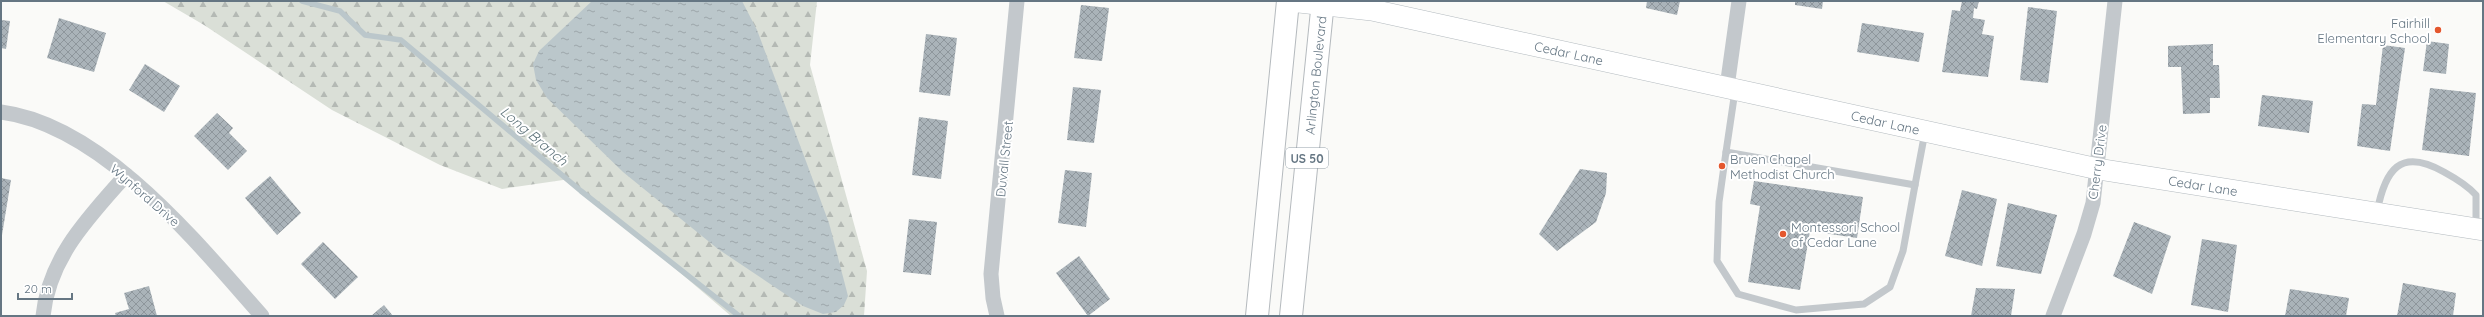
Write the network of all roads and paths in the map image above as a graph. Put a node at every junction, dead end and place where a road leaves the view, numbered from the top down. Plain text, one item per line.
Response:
1 (1018, 1) edge
2 (1289, 1) edge
3 (1739, 1) edge
4 (2115, 1) edge
5 (1323, 3) edge
6 (1397, 8) edge
7 (1731, 88) junction
8 (1, 112) edge
9 (1925, 132) junction
10 (1726, 152) junction
11 (2098, 169) junction
12 (126, 175) junction
13 (1915, 185) junction
14 (2376, 214) junction
15 (2480, 230) edge
16 (43, 316) edge
17 (262, 316) edge
18 (998, 316) edge
19 (1257, 316) edge
20 (1291, 316) edge
21 (2053, 316) edge

1 - 18 street, Duvall Street
2 - 5 main road, Cedar Lane
2 - 19 main road, US 50
3 - 7 street
4 - 11 street, Cherry Drive
5 - 6 main road, Cedar Lane
5 - 20 main road, Arlington Boulevard / US 50
6 - 7 main road, Cedar Lane
7 - 9 main road, Cedar Lane
7 - 10 lane
8 - 12 street, Wynford Drive
9 - 11 main road, Cedar Lane
9 - 13 lane
10 - 13 lane
10 - 13 lane
11 - 14 main road, Cedar Lane
11 - 21 street, Cherry Drive
12 - 16 street
12 - 17 street, Wynford Drive
14 - 15 main road, Cedar Lane
14 - 15 lane

